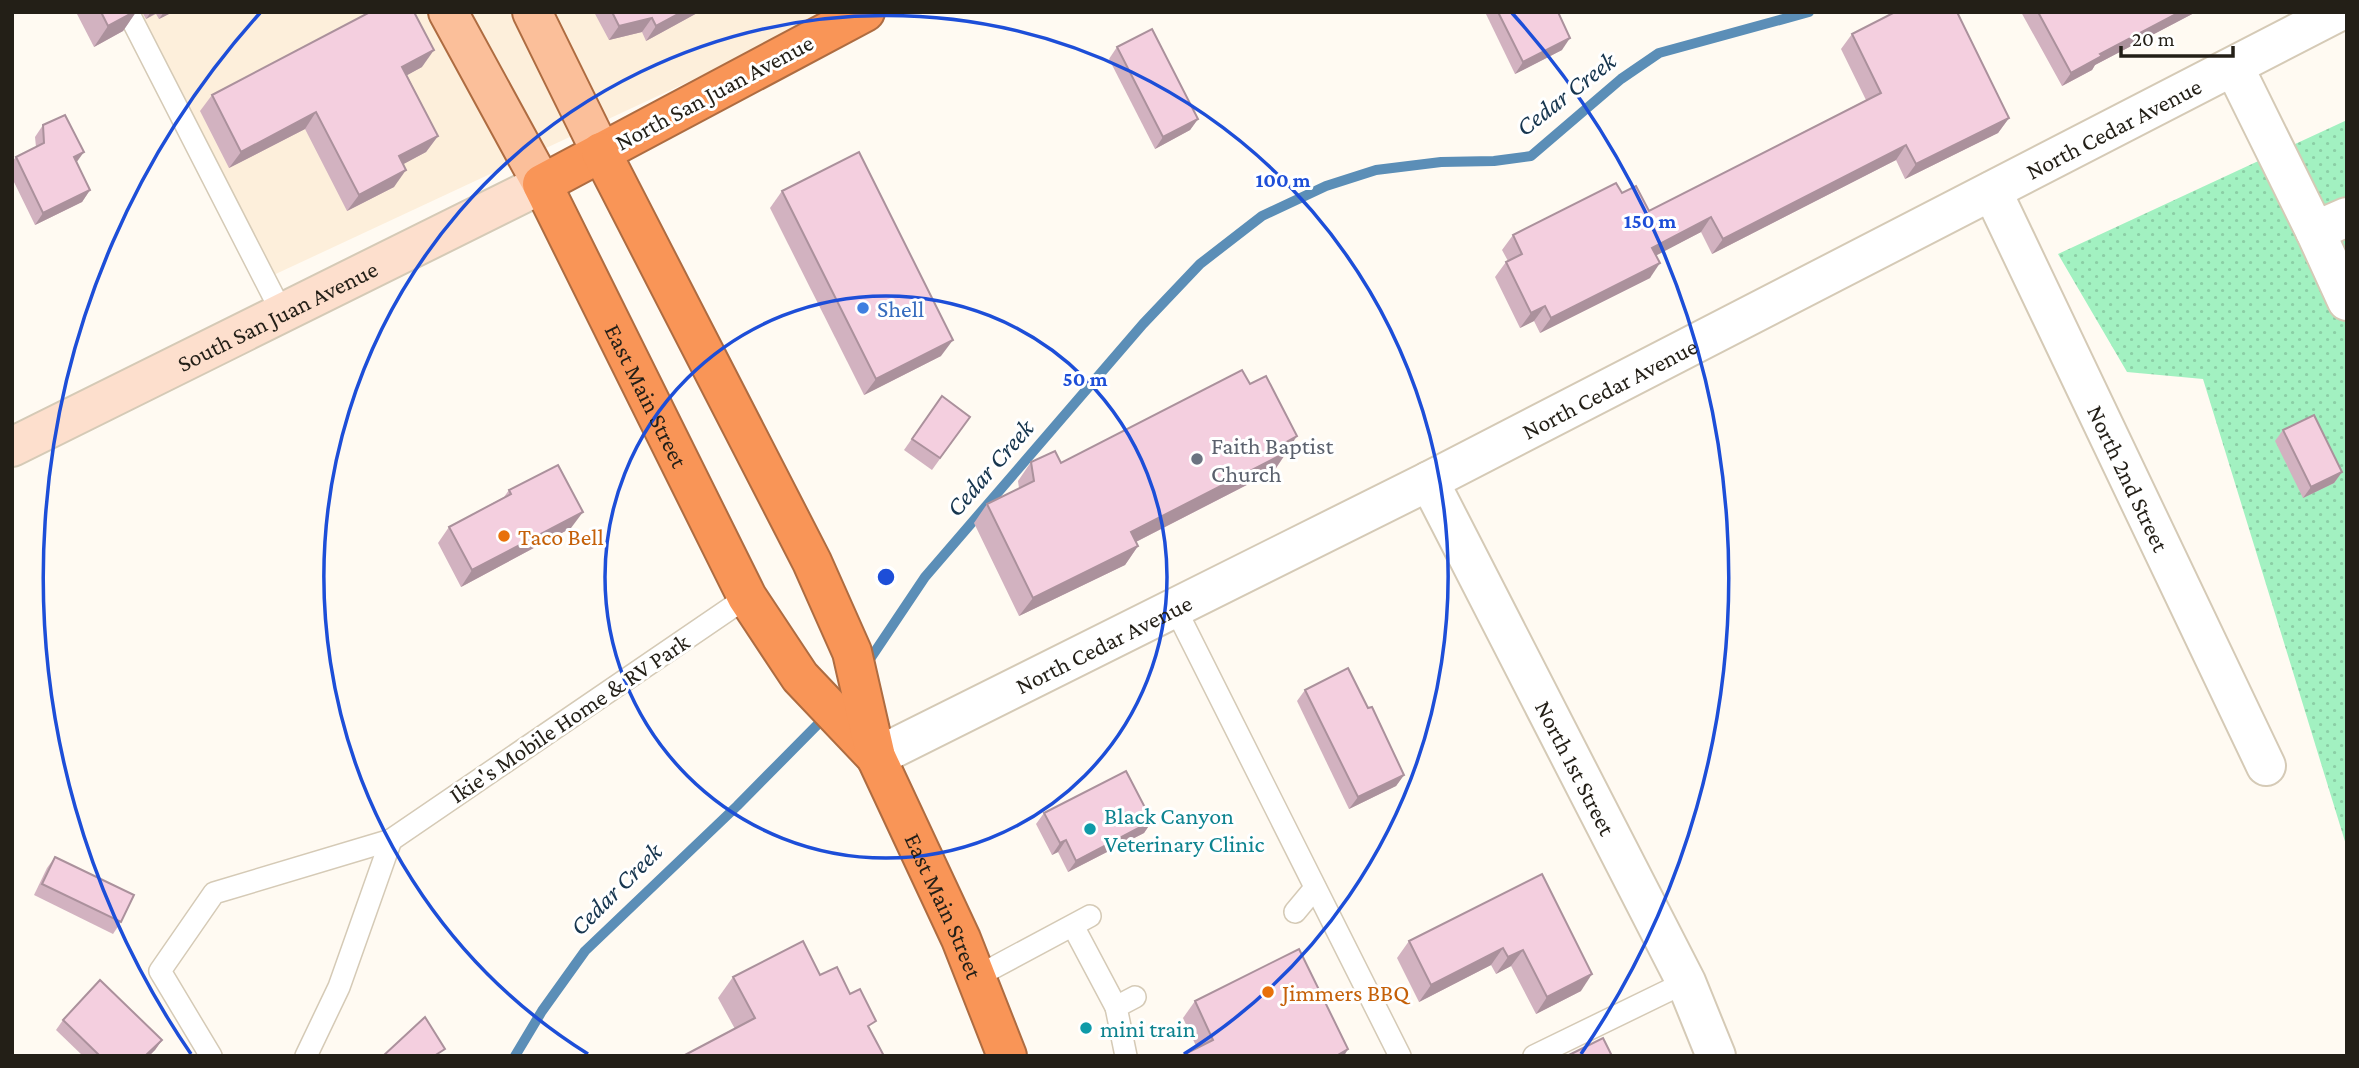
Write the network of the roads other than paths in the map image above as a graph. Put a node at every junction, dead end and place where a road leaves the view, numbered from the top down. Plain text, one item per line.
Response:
1 (128, 12) edge
2 (449, 12) edge
3 (532, 12) edge
4 (865, 12) edge
5 (2338, 12) edge
6 (2234, 66) junction
7 (601, 152) junction
8 (542, 184) junction
9 (1992, 191) junction
10 (2331, 224) edge
11 (2347, 301) edge
12 (282, 313) junction
13 (12, 447) edge
14 (1429, 481) junction
15 (747, 597) junction
16 (1174, 606) junction
17 (876, 757) junction
18 (2266, 765) dead end
19 (391, 840) junction
20 (1269, 841) dead end
21 (1292, 842) junction
22 (1315, 888) junction
23 (1295, 912) dead end
24 (976, 977) junction
25 (1686, 982) junction
26 (211, 1056) edge
27 (306, 1056) edge
28 (1007, 1056) edge
29 (1126, 1056) edge
30 (1400, 1056) edge
31 (1534, 1056) edge
32 (1716, 1056) edge

1 - 12 lane
2 - 8 main road, East Main Street
3 - 7 main road, East Main Street
4 - 7 highway, North San Juan Avenue
5 - 6 street, North Cedar Avenue
6 - 9 street, North Cedar Avenue
6 - 10 street
7 - 8 highway, North San Juan Avenue
7 - 17 highway, East Main Street
8 - 12 street, South San Juan Avenue
8 - 15 highway, East Main Street
9 - 14 street, North Cedar Avenue
9 - 18 street, North 2nd Street
10 - 11 street
12 - 13 street, South San Juan Avenue
14 - 16 street, North Cedar Avenue
14 - 25 street, North 1st Street
15 - 17 highway, East Main Street
15 - 19 lane, Ikie's Mobile Home & RV Park
16 - 17 street, North Cedar Avenue
16 - 21 lane
17 - 24 highway, East Main Street
19 - 26 lane, Ikie's Mobile Home & RV Park
19 - 27 lane
20 - 21 lane
21 - 22 lane
22 - 23 lane
22 - 30 lane
24 - 28 highway, East Main Street
24 - 29 lane
25 - 31 lane
25 - 32 street, North 1st Street

